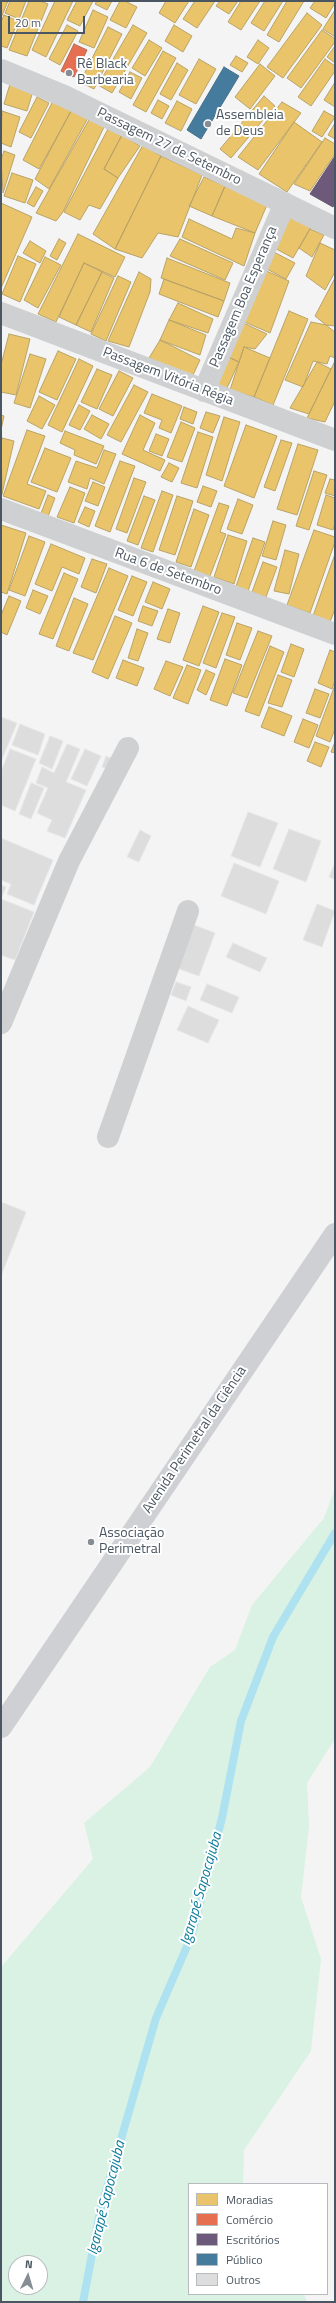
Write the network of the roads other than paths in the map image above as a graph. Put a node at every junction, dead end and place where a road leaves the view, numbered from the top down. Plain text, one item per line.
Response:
1 (1, 70) edge
2 (285, 203) junction
3 (335, 228) edge
4 (1, 313) edge
5 (204, 391) junction
6 (335, 440) edge
7 (1, 509) edge
8 (335, 634) edge
9 (128, 748) dead end
10 (188, 911) dead end
11 (1, 1023) edge
12 (108, 1137) dead end
13 (335, 1234) edge
14 (1, 1727) edge

1 - 2 street, Passagem 27 de Setembro
2 - 3 street, Passagem 27 de Setembro
2 - 5 street, Passagem Boa Esperança
4 - 5 street, Passagem Vitória Régia
5 - 6 street, Passagem Vitória Régia
7 - 8 street, Rua 6 de Setembro
9 - 11 street
10 - 12 street
13 - 14 main road, Avenida Perimetral da Ciência

